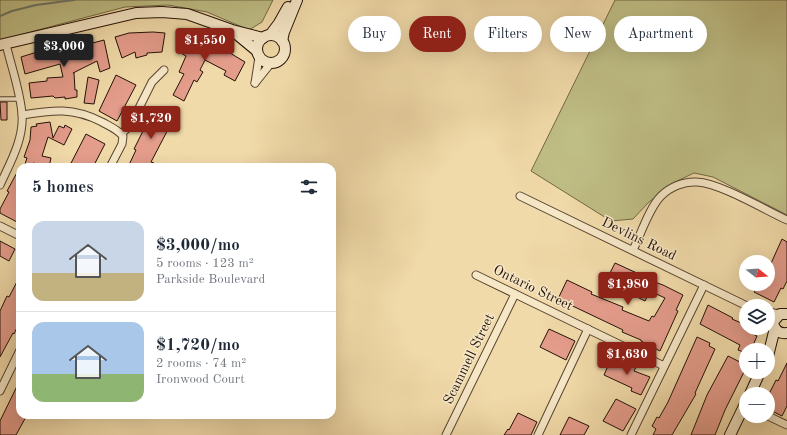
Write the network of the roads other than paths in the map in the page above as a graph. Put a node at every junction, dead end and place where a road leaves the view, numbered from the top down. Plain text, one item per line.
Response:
1 (291, 0) edge
2 (297, 0) edge
3 (232, 30) junction
4 (266, 37) junction
5 (282, 41) junction
6 (3, 44) edge
7 (258, 54) junction
8 (271, 63) junction
9 (164, 70) dead end
10 (0, 99) edge
11 (19, 99) junction
12 (22, 115) junction
13 (121, 134) junction
14 (112, 163) edge
15 (3, 172) edge
16 (0, 185) edge
17 (520, 196) dead end
18 (787, 220) edge
19 (0, 226) edge
20 (16, 234) edge
21 (633, 250) junction
22 (476, 275) dead end
23 (704, 285) junction
24 (515, 294) junction
25 (739, 302) edge
26 (784, 312) edge
27 (775, 319) edge
28 (775, 328) edge
29 (588, 329) junction
30 (786, 333) edge
31 (775, 347) edge
32 (16, 358) edge
33 (664, 366) junction
34 (0, 391) edge
35 (739, 418) edge
36 (775, 419) edge
37 (787, 425) edge
38 (446, 435) edge
39 (538, 435) edge
40 (631, 435) edge
41 (730, 435) edge

1 - 4 street
2 - 5 street
3 - 4 street
3 - 6 street
3 - 7 street
4 - 5 street
4 - 7 street
5 - 8 street
6 - 11 street
7 - 8 street
7 - 8 street
9 - 13 street
10 - 11 lane
11 - 12 street
12 - 13 street
12 - 15 street
13 - 14 street
15 - 16 street
17 - 21 street, Devlins Road
18 - 21 street
19 - 20 street
21 - 23 street, Devlins Road
22 - 24 street, Ontario Street
23 - 25 street, Devlins Road
23 - 33 street
24 - 29 street, Ontario Street
24 - 38 street, Scammell Street
26 - 27 street
28 - 30 street
29 - 33 street, Ontario Street
29 - 39 street
30 - 31 street
32 - 34 street
33 - 40 street
35 - 41 street
36 - 37 street

